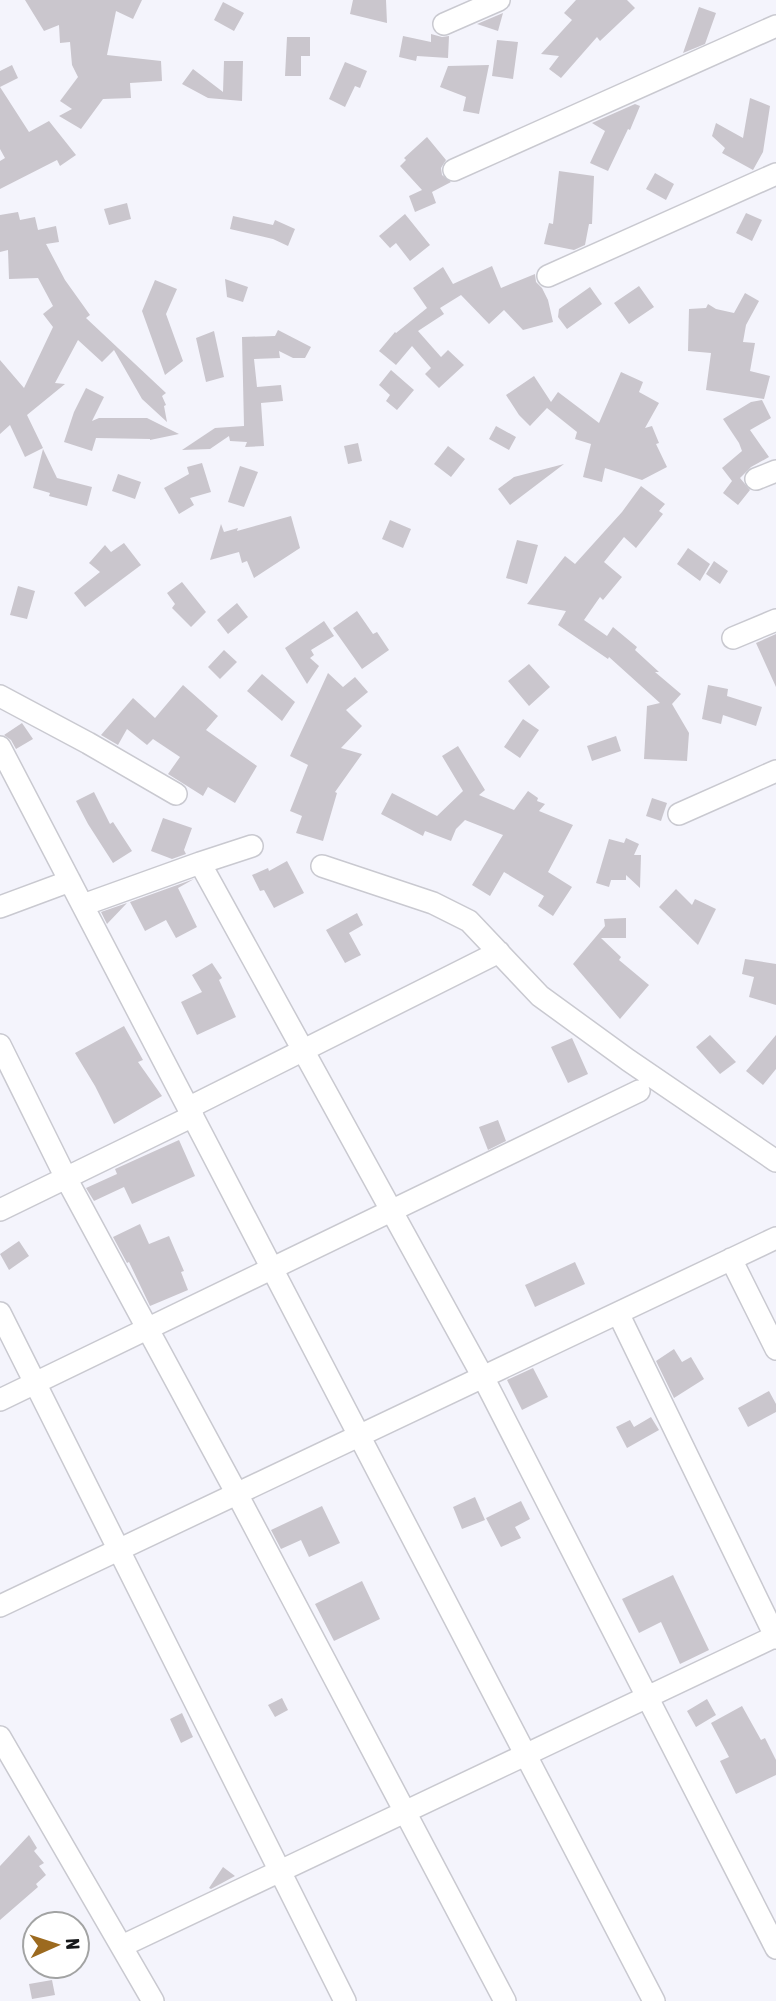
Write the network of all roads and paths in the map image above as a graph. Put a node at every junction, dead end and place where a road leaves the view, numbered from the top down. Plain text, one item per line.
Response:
1 (499, 0) edge
2 (444, 24) dead end
3 (776, 26) edge
4 (454, 170) dead end
5 (776, 174) edge
6 (548, 276) dead end
7 (776, 620) edge
8 (733, 638) dead end
9 (0, 696) edge
10 (0, 747) edge
11 (776, 771) edge
12 (176, 794) dead end
13 (679, 814) dead end
14 (252, 846) dead end
15 (200, 863) junction
16 (323, 866) dead end
17 (70, 881) junction
18 (83, 905) junction
19 (0, 907) edge
20 (499, 952) junction
21 (0, 1045) edge
22 (302, 1051) junction
23 (639, 1091) dead end
24 (190, 1112) junction
25 (776, 1161) edge
26 (66, 1178) junction
27 (0, 1210) edge
28 (391, 1211) junction
29 (776, 1238) edge
30 (731, 1259) junction
31 (272, 1268) junction
32 (0, 1313) edge
33 (618, 1313) junction
34 (148, 1328) junction
35 (776, 1349) edge
36 (483, 1377) junction
37 (35, 1383) junction
38 (0, 1400) edge
39 (360, 1436) junction
40 (237, 1494) junction
41 (119, 1550) junction
42 (0, 1606) edge
43 (776, 1637) edge
44 (647, 1696) junction
45 (0, 1737) edge
46 (526, 1754) junction
47 (405, 1811) junction
48 (280, 1871) junction
49 (122, 1946) junction
50 (776, 1948) edge
51 (153, 2001) edge
52 (345, 2001) edge
53 (505, 2001) edge
54 (654, 2001) edge

1 - 2 street
3 - 4 street
5 - 6 street
7 - 8 street
9 - 12 street
10 - 17 street
11 - 13 street
14 - 15 street
15 - 18 street
15 - 22 street
16 - 20 street
17 - 18 street
17 - 19 street
18 - 24 street
20 - 22 street
20 - 25 street
21 - 26 street
22 - 24 street
22 - 28 street
23 - 28 street
24 - 26 street
24 - 31 street
26 - 27 street
26 - 34 street
28 - 31 street
28 - 36 street
29 - 30 street
30 - 33 street
30 - 35 street
31 - 34 street
31 - 39 street
32 - 37 street
33 - 36 street
33 - 43 street
34 - 37 street
34 - 40 street
36 - 39 street
36 - 44 street
37 - 38 street
37 - 41 street
39 - 40 street
39 - 46 street
40 - 41 street
40 - 47 street
41 - 42 street
41 - 48 street
43 - 44 street
44 - 46 street
44 - 50 street
45 - 49 street
46 - 47 street
46 - 54 street
47 - 48 street
47 - 53 street
48 - 49 street
48 - 52 street
49 - 51 street

